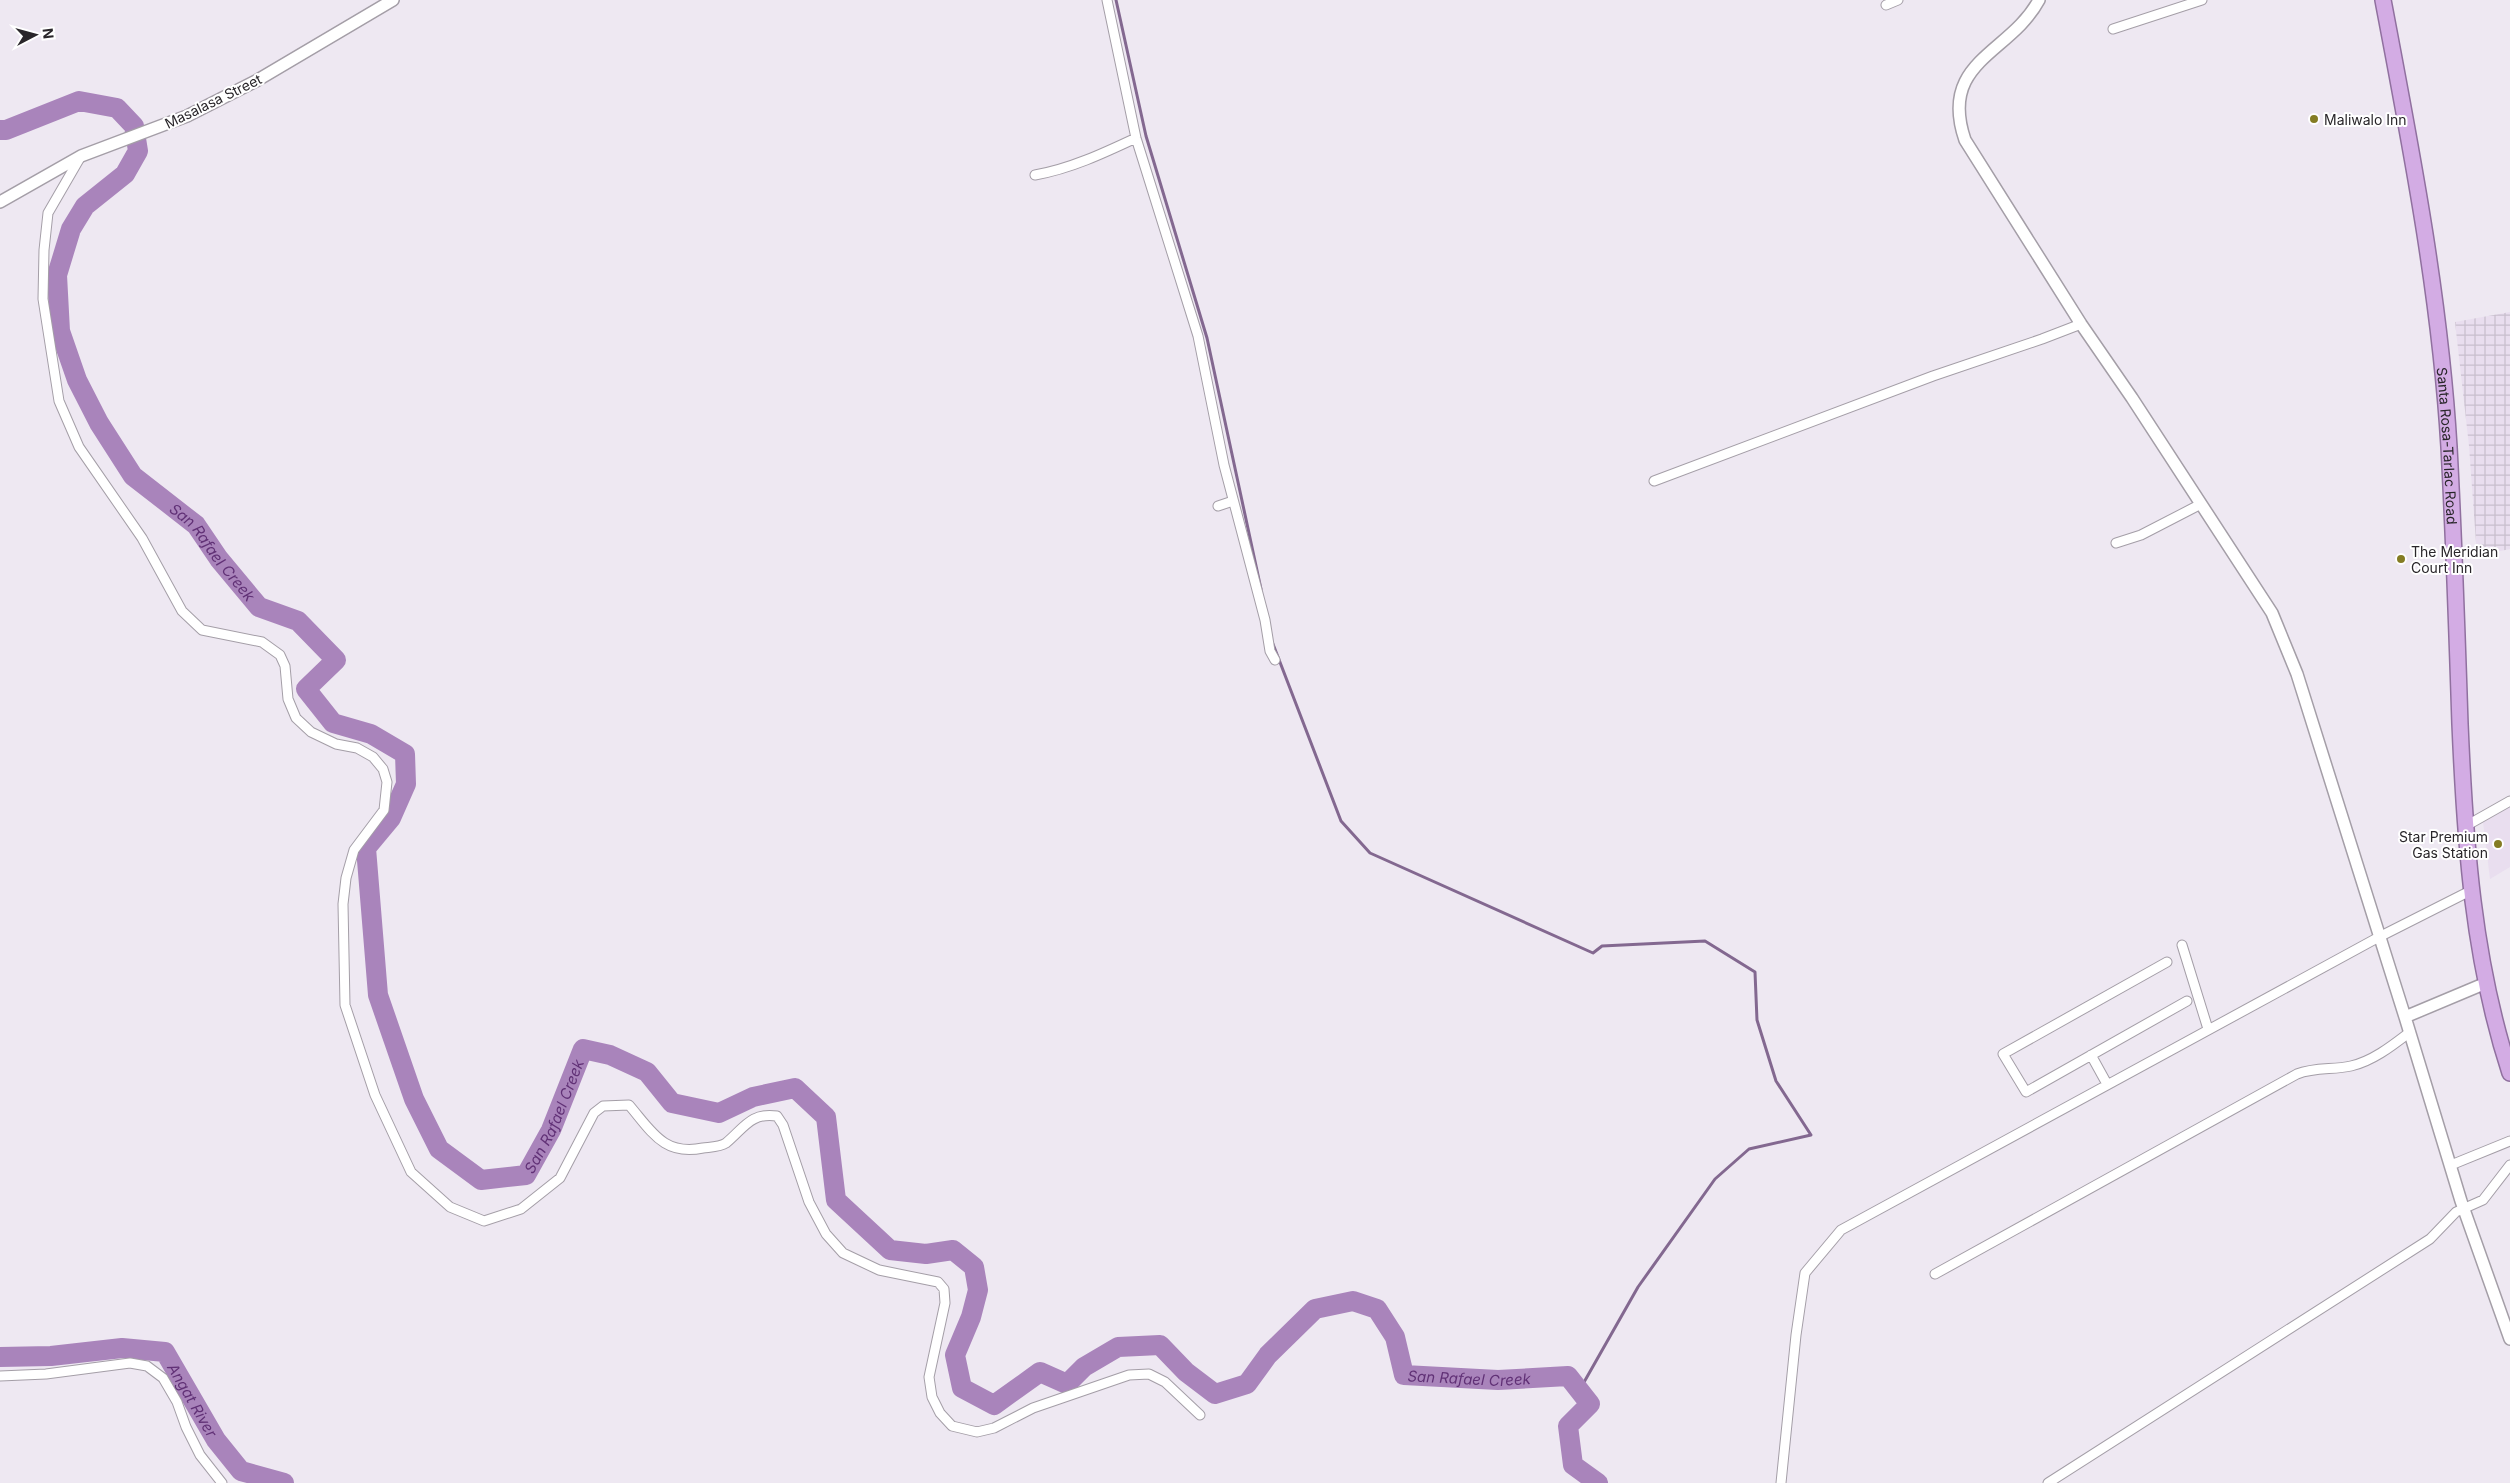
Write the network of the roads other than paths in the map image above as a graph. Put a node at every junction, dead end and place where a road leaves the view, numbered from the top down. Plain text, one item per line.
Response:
1 (393, 0) edge
2 (1106, 0) edge
3 (1898, 0) edge
4 (2038, 0) edge
5 (2202, 0) edge
6 (2384, 0) edge
7 (1886, 5) dead end
8 (2113, 30) dead end
9 (1136, 138) junction
10 (81, 156) junction
11 (1035, 175) dead end
12 (0, 202) edge
13 (2081, 324) junction
14 (1654, 481) dead end
15 (1233, 501) junction
16 (2202, 504) junction
17 (1218, 506) dead end
18 (2116, 543) dead end
19 (1275, 660) dead end
20 (2510, 801) edge
21 (2464, 827) junction
22 (2470, 891) junction
23 (2379, 937) junction
24 (2182, 945) dead end
25 (2167, 962) dead end
26 (2486, 983) junction
27 (2187, 1001) dead end
28 (2405, 1017) junction
29 (2208, 1029) junction
30 (2410, 1032) junction
31 (2091, 1055) junction
32 (2510, 1073) edge
33 (2107, 1084) junction
34 (2510, 1141) edge
35 (2451, 1165) junction
36 (2510, 1165) edge
37 (2464, 1209) junction
38 (1935, 1274) dead end
39 (2510, 1339) edge
40 (0, 1376) edge
41 (1200, 1415) dead end
42 (222, 1483) edge
43 (1781, 1483) edge
44 (2048, 1483) edge

1 - 10 street, Masalasa Street
2 - 9 street
3 - 7 street
4 - 13 street
5 - 8 street
6 - 21 highway, Santa Rosa-Tarlac Road
9 - 11 street
9 - 15 street
10 - 12 street, Masalasa Street
10 - 41 street
13 - 14 street
13 - 16 street
15 - 17 street
15 - 19 street
16 - 18 street
16 - 23 street
20 - 21 street
21 - 22 highway, Santa Rosa-Tarlac Road
22 - 23 street
22 - 26 highway, Santa Rosa-Tarlac Road
23 - 28 street
23 - 29 street
24 - 29 street
25 - 31 street
26 - 28 street
26 - 32 highway, Santa Rosa-Tarlac Road
27 - 31 street
28 - 30 street
29 - 33 street
30 - 35 street
30 - 38 street
31 - 33 street
33 - 43 street
34 - 35 street
35 - 37 street
36 - 37 street
37 - 39 street
37 - 44 street
40 - 42 street

